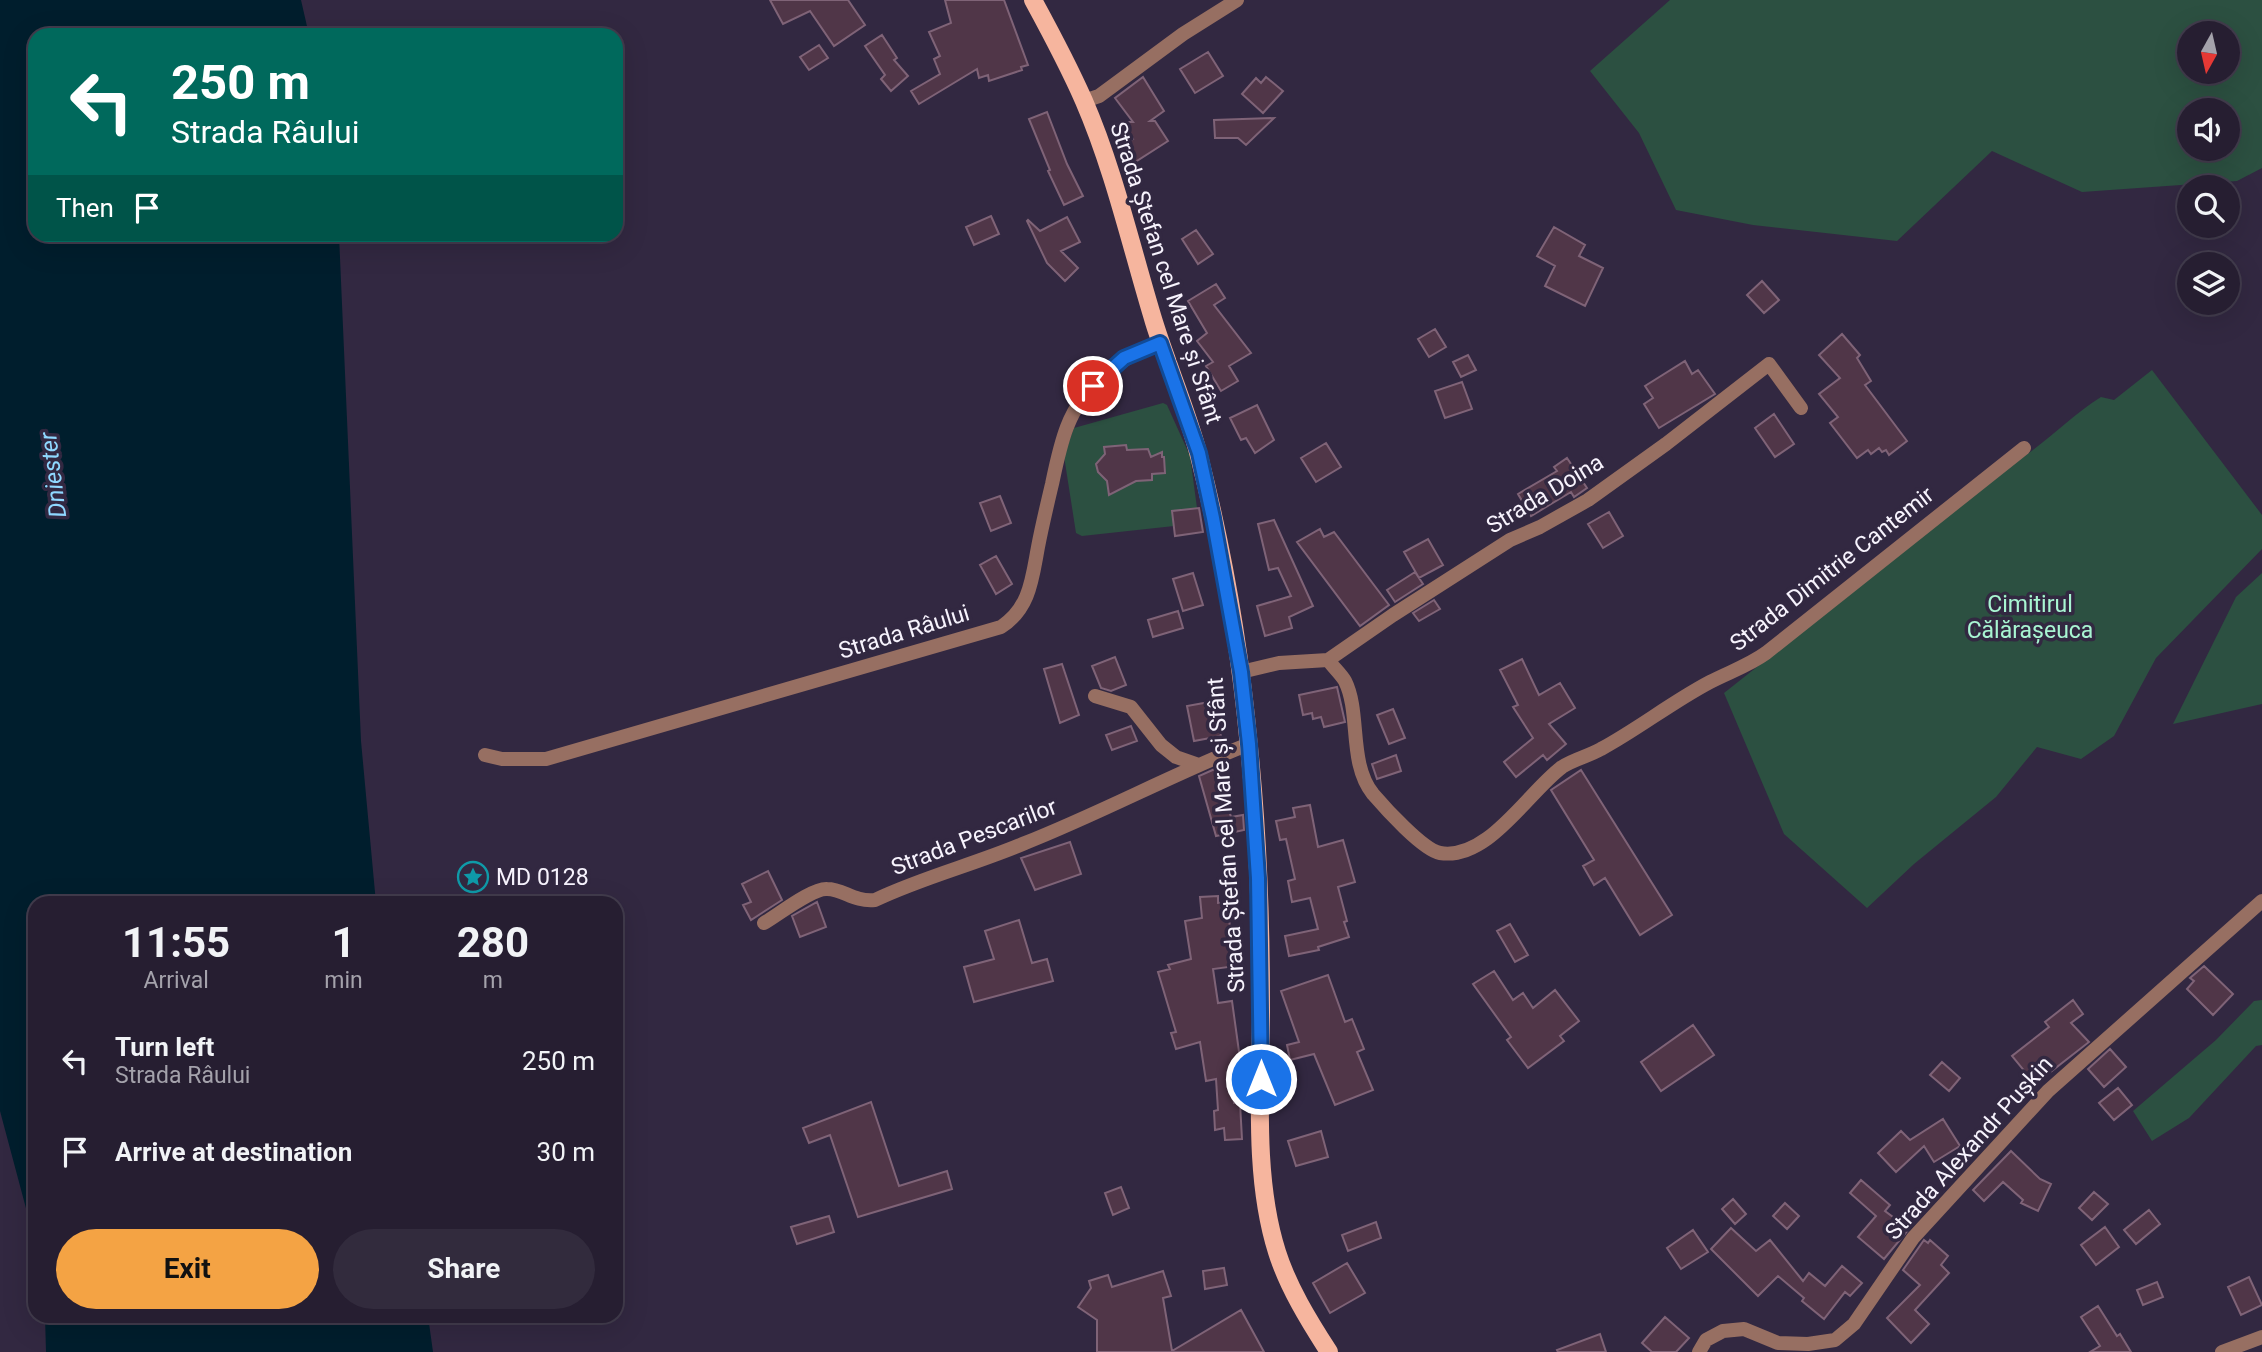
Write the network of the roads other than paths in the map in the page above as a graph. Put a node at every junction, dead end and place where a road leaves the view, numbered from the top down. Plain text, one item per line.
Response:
1 (1033, 0) edge
2 (1237, 0) edge
3 (1084, 101) junction
4 (1160, 343) junction
5 (1801, 408) dead end
6 (2024, 448) dead end
7 (1328, 660) junction
8 (1241, 672) junction
9 (1095, 696) dead end
10 (1249, 744) junction
11 (485, 755) dead end
12 (1199, 765) junction
13 (2262, 901) edge
14 (764, 923) dead end
15 (2262, 1337) edge
16 (1329, 1352) edge
17 (1699, 1352) edge
18 (2222, 1352) edge

1 - 3 main road, Strada Ștefan cel Mare și Sfânt
2 - 3 street
3 - 4 main road, Strada Ștefan cel Mare și Sfânt
4 - 8 main road, Strada Ștefan cel Mare și Sfânt
4 - 11 street, Strada Râului
5 - 7 street, Strada Doina
6 - 7 street, Strada Dimitrie Cantemir
7 - 8 street
8 - 10 main road, Strada Ștefan cel Mare și Sfânt
9 - 12 street
10 - 12 street, Strada Pescarilor
10 - 16 main road, Strada Ștefan cel Mare și Sfânt
12 - 14 street, Strada Pescarilor
13 - 17 street, Strada Alexandr Pușkin
15 - 18 street

